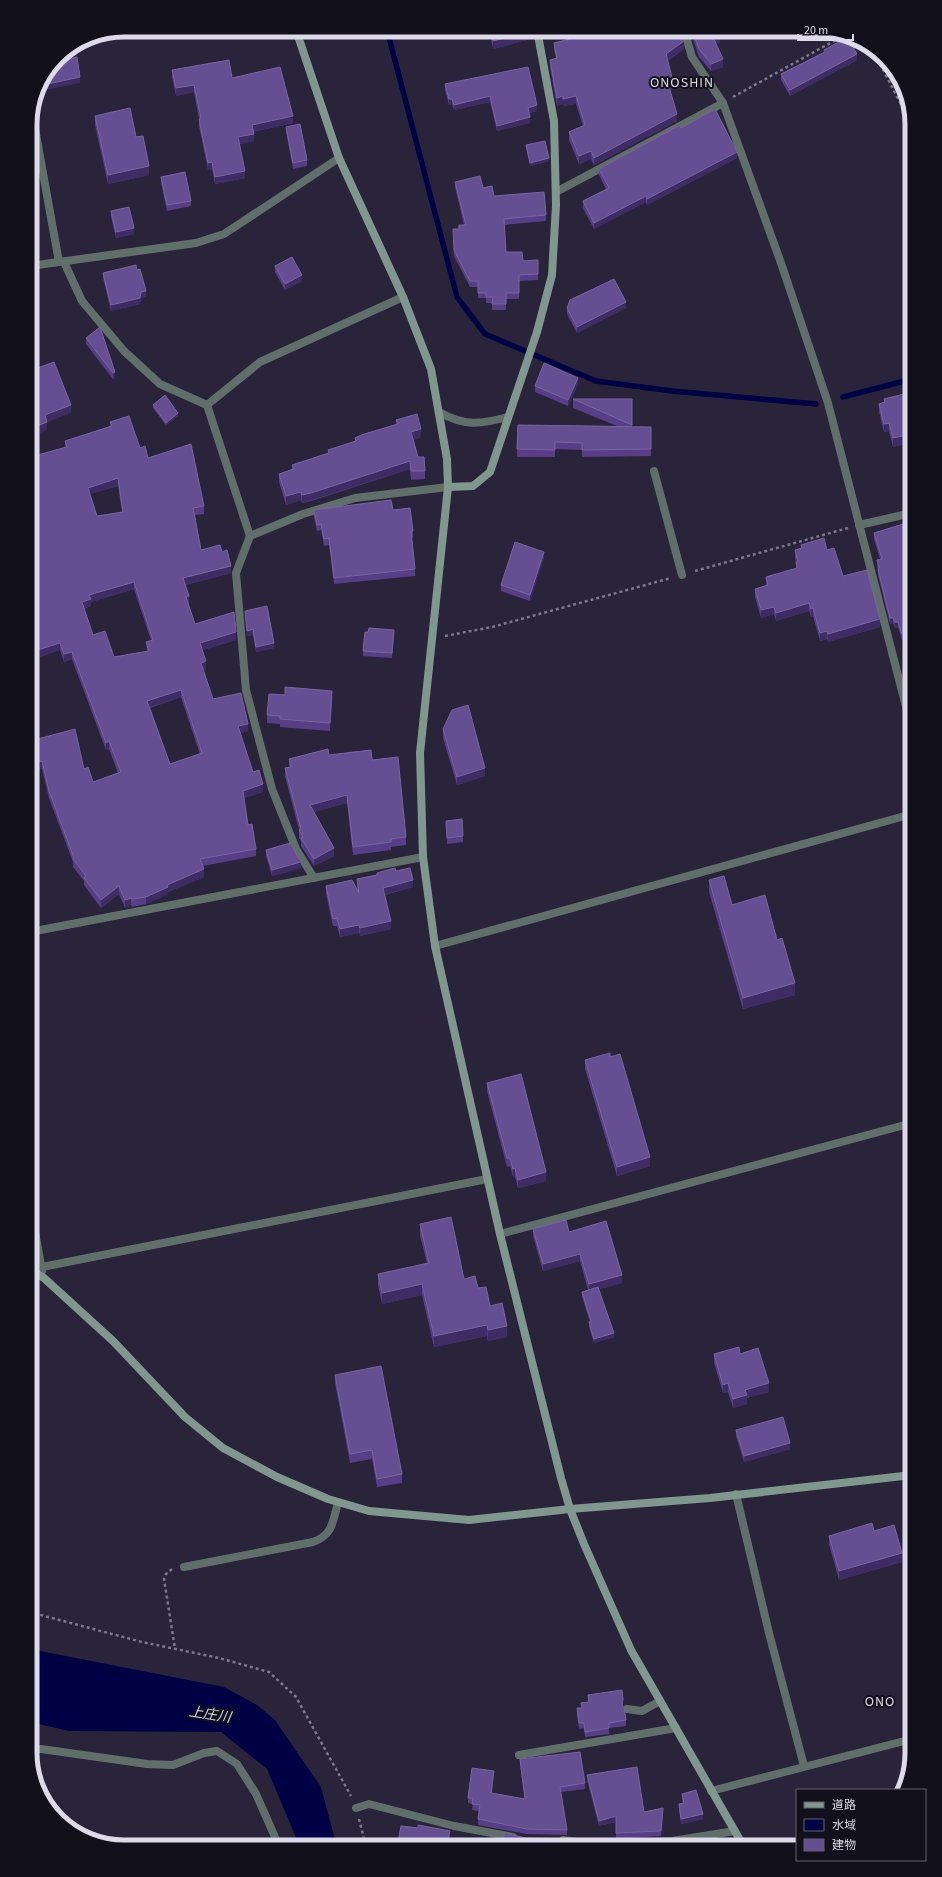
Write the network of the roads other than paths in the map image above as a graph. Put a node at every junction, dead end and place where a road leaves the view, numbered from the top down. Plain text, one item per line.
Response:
1 (298, 37) edge
2 (538, 37) edge
3 (686, 37) edge
4 (722, 103) junction
5 (37, 138) edge
6 (340, 158) junction
7 (556, 192) junction
8 (61, 262) junction
9 (37, 265) edge
10 (403, 297) junction
11 (207, 405) junction
12 (439, 412) junction
13 (508, 417) junction
14 (654, 471) dead end
15 (448, 487) junction
16 (905, 515) edge
17 (859, 525) junction
18 (250, 536) junction
19 (682, 575) road end
20 (905, 703) edge
21 (905, 816) edge
22 (423, 857) junction
23 (314, 878) junction
24 (37, 931) edge
25 (435, 946) junction
26 (905, 1125) edge
27 (487, 1178) junction
28 (500, 1234) junction
29 (37, 1241) edge
30 (42, 1267) junction
31 (37, 1274) edge
32 (44, 1278) junction
33 (905, 1476) edge
34 (736, 1494) junction
35 (338, 1502) junction
36 (570, 1509) junction
37 (184, 1567) road end
38 (660, 1701) junction
39 (627, 1709) dead end
40 (676, 1728) junction
41 (905, 1741) edge
42 (37, 1749) edge
43 (519, 1755) dead end
44 (804, 1766) junction
45 (711, 1791) junction
46 (356, 1808) road end
47 (735, 1831) junction
48 (519, 1838) edge
49 (275, 1840) edge
50 (678, 1840) edge
51 (740, 1840) edge

1 - 6 street
2 - 7 street
3 - 4 street
4 - 7 street
4 - 17 street
5 - 8 street
6 - 8 street
6 - 10 street
7 - 13 street
8 - 9 street
8 - 11 street
10 - 11 street
10 - 12 street
11 - 18 street
12 - 13 street
12 - 15 street
13 - 15 street
14 - 19 street
15 - 18 street
15 - 22 street
16 - 17 street
17 - 20 street
18 - 23 street
21 - 25 street
22 - 23 street
22 - 25 street
23 - 24 street
25 - 27 street
26 - 28 street
27 - 28 street
27 - 30 street
28 - 36 street
29 - 30 street
30 - 32 street
31 - 32 street
32 - 35 street
33 - 34 street
34 - 36 street
34 - 44 street
35 - 36 street
35 - 37 street
36 - 38 street
38 - 39 street
38 - 40 street
40 - 43 street
40 - 45 street
41 - 44 street
42 - 49 street
44 - 45 street
45 - 47 street
46 - 48 street
47 - 50 street
47 - 51 street

